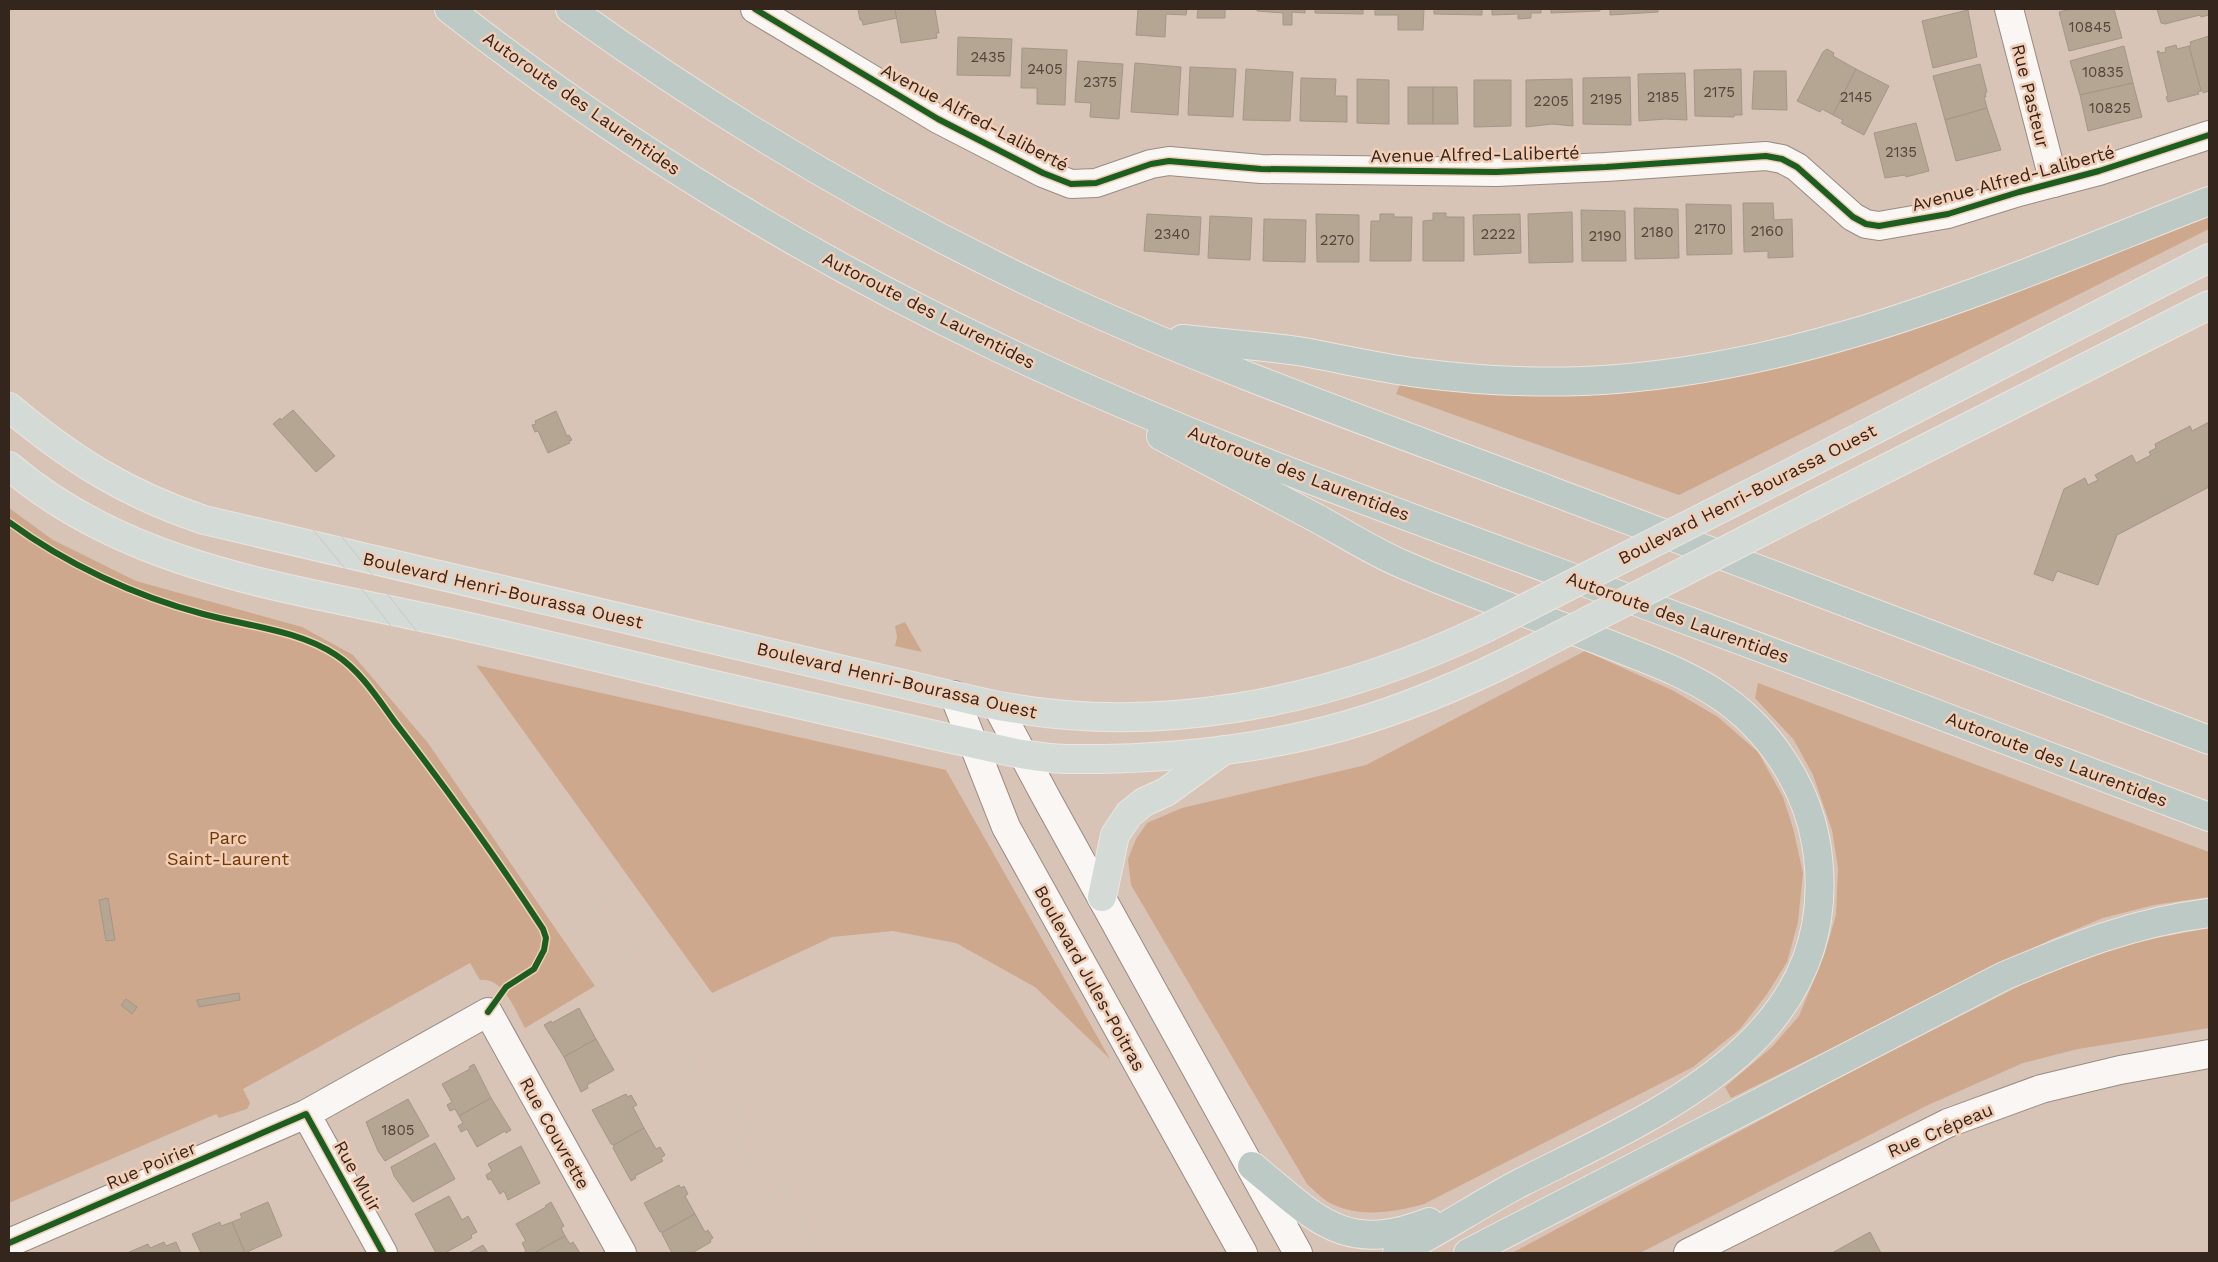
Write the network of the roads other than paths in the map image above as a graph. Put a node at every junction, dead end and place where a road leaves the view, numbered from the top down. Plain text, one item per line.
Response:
1 (449, 9) edge
2 (570, 9) edge
3 (2010, 9) edge
4 (770, 13) edge
5 (2209, 135) edge
6 (2054, 183) junction
7 (2209, 201) edge
8 (2209, 258) edge
9 (2209, 305) edge
10 (1146, 335) junction
11 (992, 345) junction
12 (9, 407) edge
13 (9, 466) edge
14 (954, 695) junction
15 (997, 706) junction
16 (2209, 740) edge
17 (972, 743) junction
18 (1224, 749) junction
19 (1022, 753) junction
20 (2209, 817) edge
21 (1102, 896) junction
22 (2209, 913) edge
23 (488, 1012) joint
24 (2209, 1054) edge
25 (306, 1114) junction
26 (1252, 1166) junction
27 (1500, 1194) junction
28 (9, 1243) edge
29 (383, 1253) edge
30 (622, 1253) edge
31 (1243, 1253) edge
32 (1298, 1253) edge
33 (1397, 1253) edge
34 (1468, 1253) edge
35 (1688, 1253) edge

1 - 11 highway, Autoroute des Laurentides
2 - 10 highway
3 - 6 street, Rue Pasteur
4 - 6 street, Avenue Alfred-Laliberté
5 - 6 street, Avenue Alfred-Laliberté
7 - 10 highway
8 - 15 main road, Boulevard Henri-Bourassa Ouest, bridge
9 - 18 main road, bridge
10 - 16 highway
11 - 20 highway, Autoroute des Laurentides
11 - 27 highway
12 - 14 main road, Boulevard Henri-Bourassa Ouest
13 - 17 main road
14 - 15 main road, Boulevard Henri-Bourassa Ouest
14 - 17 street, Boulevard Jules-Poitras
15 - 19 street
17 - 19 main road
17 - 31 street, Boulevard Jules-Poitras
18 - 19 main road
18 - 21 main road
19 - 21 street
21 - 26 street
22 - 34 highway
23 - 25 street, Rue Poirier
23 - 30 street, Rue Couvrette
24 - 35 street, Rue Crépeau
25 - 28 street, Rue Poirier
25 - 29 street, Rue Muir
26 - 27 highway
26 - 32 street
27 - 33 highway

